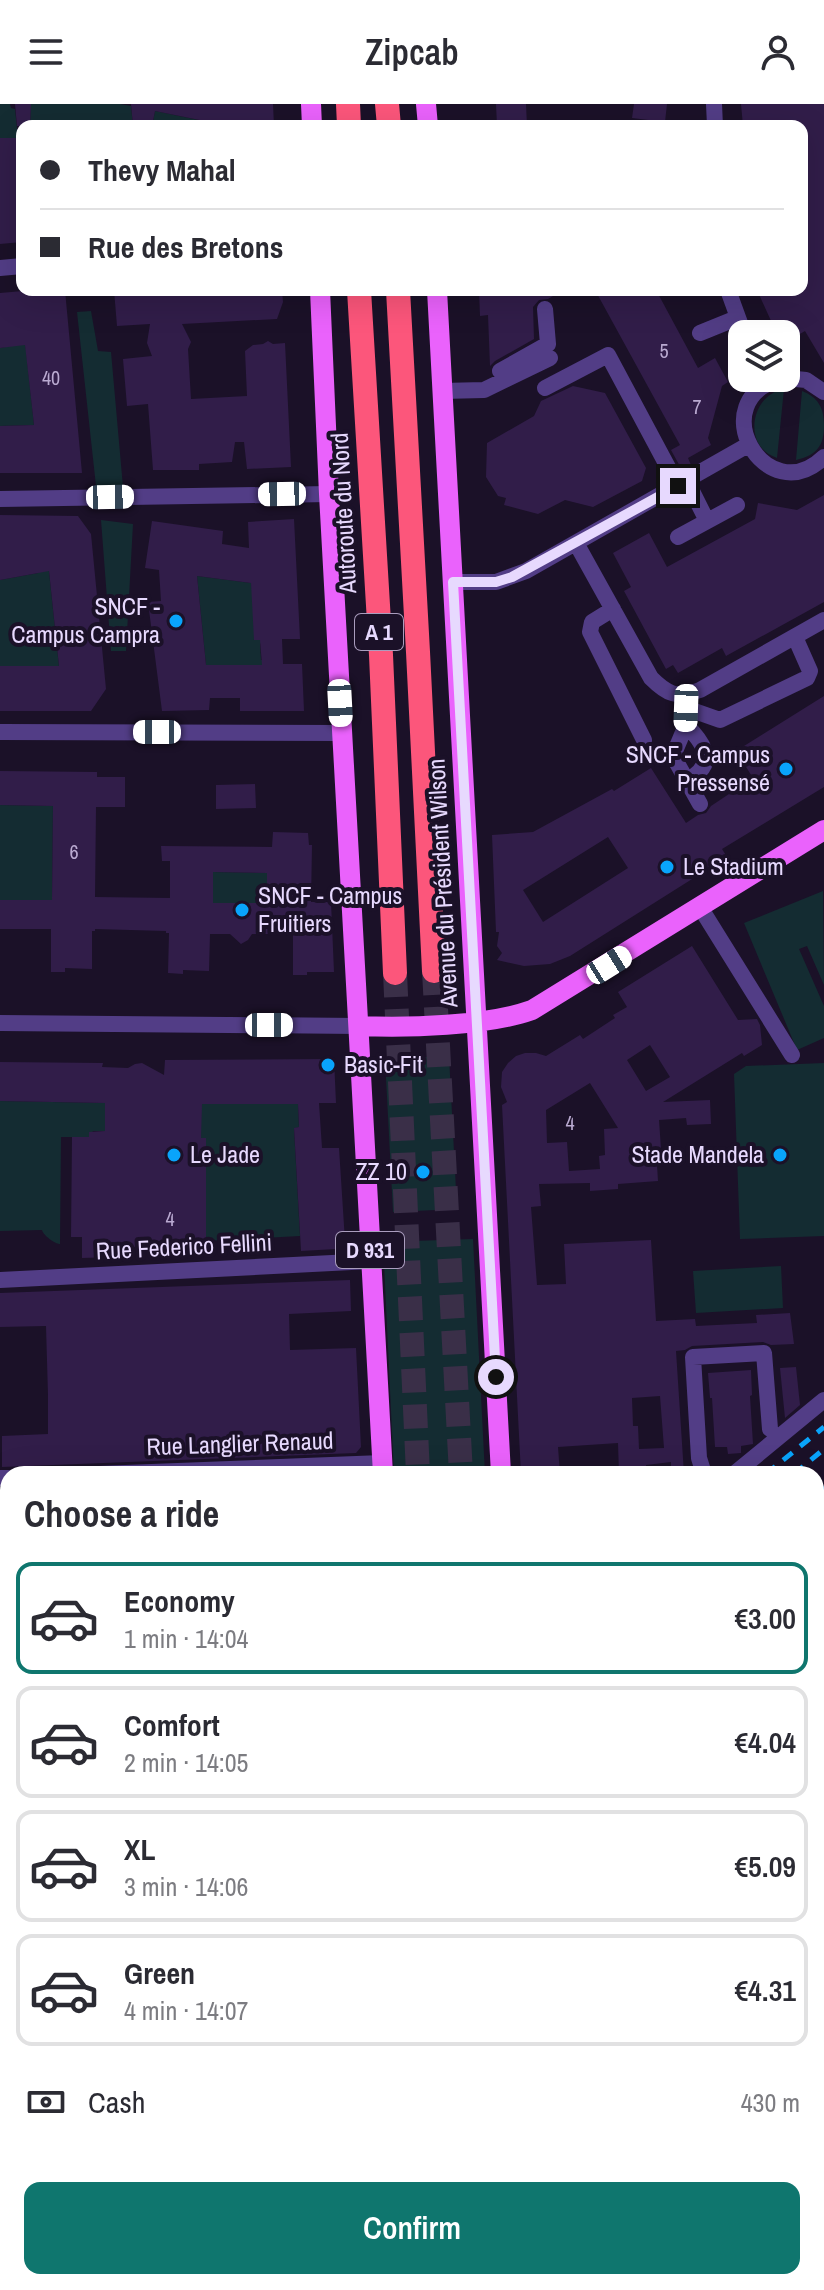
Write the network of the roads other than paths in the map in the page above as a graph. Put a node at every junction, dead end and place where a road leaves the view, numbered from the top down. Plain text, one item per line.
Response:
1 (320, 296) edge
2 (359, 296) edge
3 (398, 296) edge
4 (437, 296) edge
5 (730, 296) edge
6 (545, 309) dead end
7 (739, 320) edge
8 (728, 328) edge
9 (700, 333) dead end
10 (550, 358) dead end
11 (800, 379) edge
12 (496, 384) junction
13 (822, 387) edge
14 (545, 388) dead end
15 (442, 391) junction
16 (756, 392) edge
17 (748, 445) junction
18 (824, 457) edge
19 (683, 483) junction
20 (329, 494) junction
21 (0, 499) edge
22 (737, 505) dead end
23 (707, 521) junction
24 (678, 537) dead end
25 (576, 543) junction
26 (453, 582) junction
27 (613, 609) junction
28 (824, 620) edge
29 (795, 637) junction
30 (686, 702) junction
31 (686, 725) junction
32 (0, 732) edge
33 (342, 733) junction
34 (644, 740) dead end
35 (694, 776) dead end
36 (700, 804) dead end
37 (824, 830) edge
38 (700, 907) junction
39 (434, 971) tunnel mouth
40 (395, 973) tunnel mouth
41 (477, 1021) junction
42 (0, 1023) edge
43 (359, 1026) junction
44 (792, 1055) dead end
45 (371, 1261) junction
46 (0, 1280) edge
47 (824, 1400) edge
48 (770, 1429) dead end
49 (382, 1466) edge
50 (501, 1466) edge
51 (702, 1466) edge
52 (744, 1466) edge

1 - 20 main road, D 931
2 - 40 highway, Autoroute du Nord / A 1
3 - 39 highway, A 1
4 - 15 main road, Avenue du Président Wilson
5 - 7 street
6 - 12 street
8 - 9 street
10 - 12 street
11 - 13 street
12 - 15 street
14 - 19 street
15 - 26 main road, Avenue du Président Wilson
16 - 17 street
17 - 18 street
17 - 19 street
19 - 23 street
19 - 25 street
20 - 21 street
20 - 33 main road, D 931
22 - 23 street
23 - 24 street
25 - 26 street
25 - 27 street
26 - 41 main road, Avenue du Président Wilson
27 - 30 street
27 - 34 street
28 - 29 street
29 - 30 street
29 - 30 street
30 - 31 street
31 - 35 street
31 - 36 street
32 - 33 street
33 - 43 main road, D 931
37 - 38 main road
38 - 41 main road
38 - 44 street
41 - 43 main road
41 - 50 main road, Avenue du Président Wilson
42 - 43 street
43 - 45 main road, D 931
45 - 46 street, Rue Federico Fellini
45 - 49 main road, D 931
47 - 52 street
48 - 51 street

